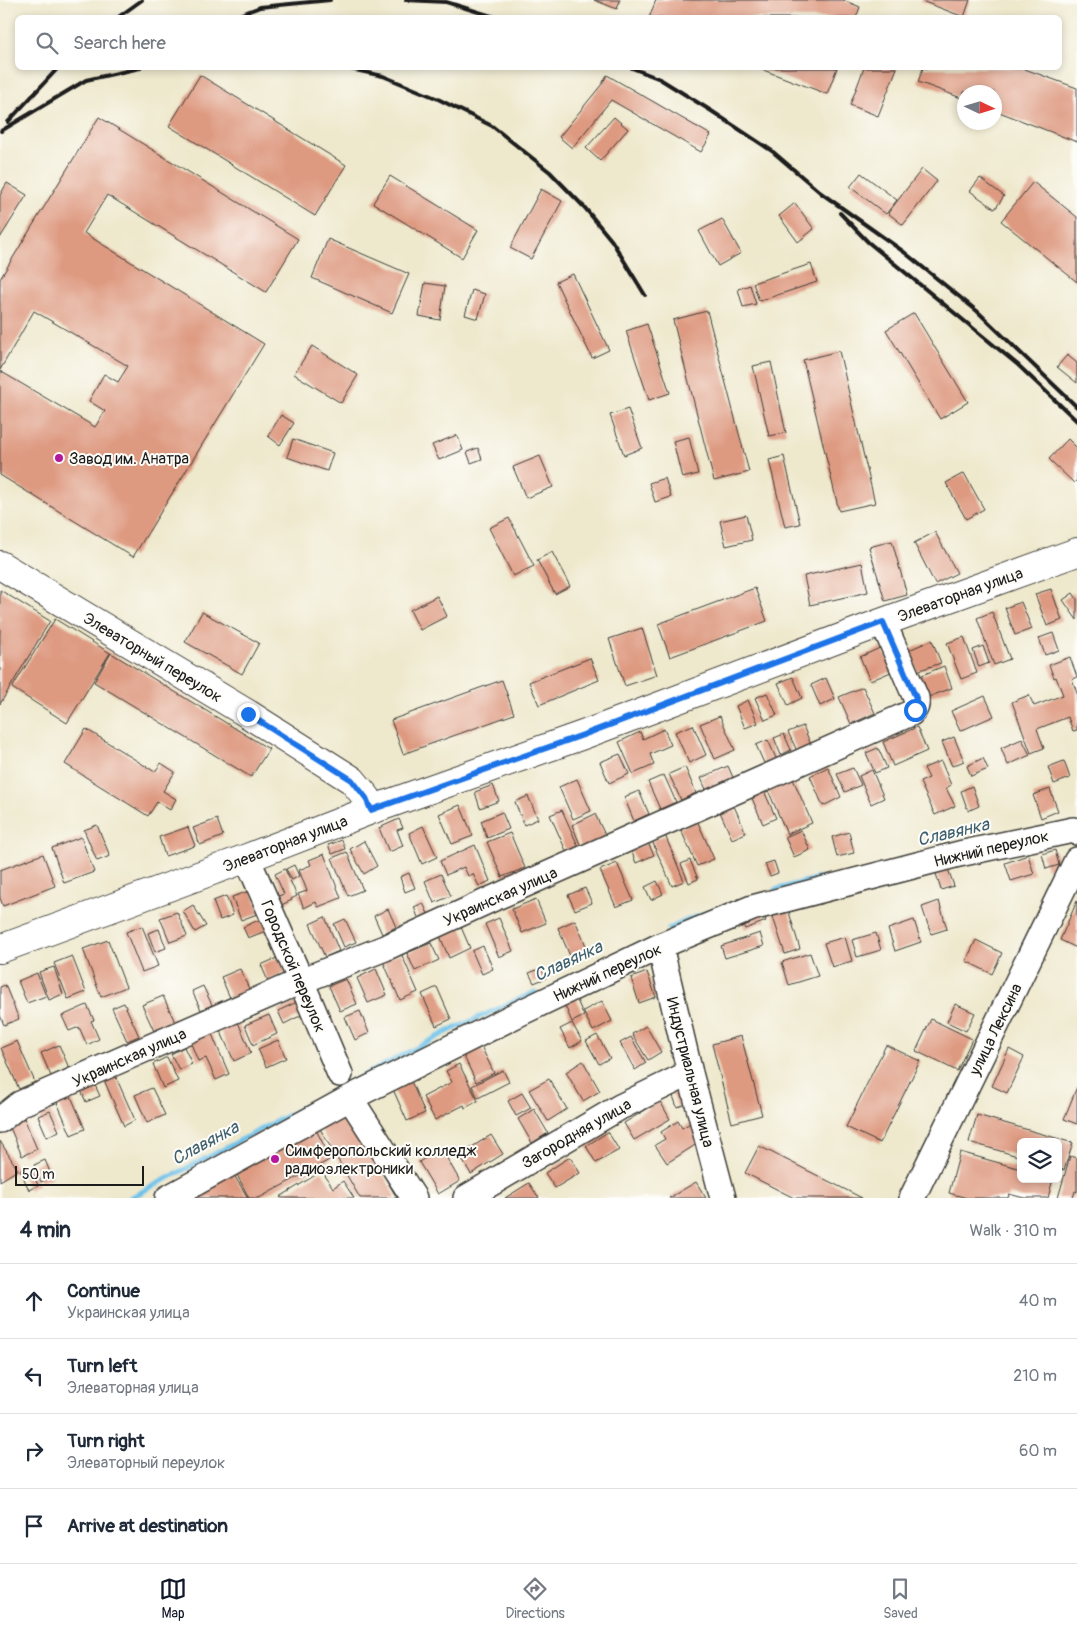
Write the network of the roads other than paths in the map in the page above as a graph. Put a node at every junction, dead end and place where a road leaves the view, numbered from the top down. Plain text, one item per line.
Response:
1 (1077, 552) edge
2 (0, 565) edge
3 (883, 622) junction
4 (371, 810) junction
5 (1077, 832) edge
6 (247, 858) junction
7 (1077, 860) edge
8 (660, 946) junction
9 (0, 950) edge
10 (301, 981) junction
11 (690, 1073) junction
12 (340, 1074) dead end
13 (350, 1098) junction
14 (0, 1120) edge
15 (168, 1198) edge
16 (414, 1198) edge
17 (466, 1198) edge
18 (723, 1198) edge
19 (912, 1198) edge

1 - 3 main road, Элеваторная улица
2 - 4 main road, Элеваторный переулок
3 - 4 main road, Элеваторная улица
3 - 10 street, Украинская улица
4 - 6 main road, Элеваторная улица
5 - 8 street, Нижний переулок
6 - 9 main road, Элеваторная улица
6 - 10 street, Городской переулок
7 - 19 street, улица Лексина
8 - 11 street, Индустриальная улица
8 - 13 street, Нижний переулок
10 - 12 street, Городской переулок
10 - 14 street, Украинская улица
11 - 17 street, Загородняя улица
11 - 18 street, Индустриальная улица
13 - 15 street, Нижний переулок
13 - 16 street

